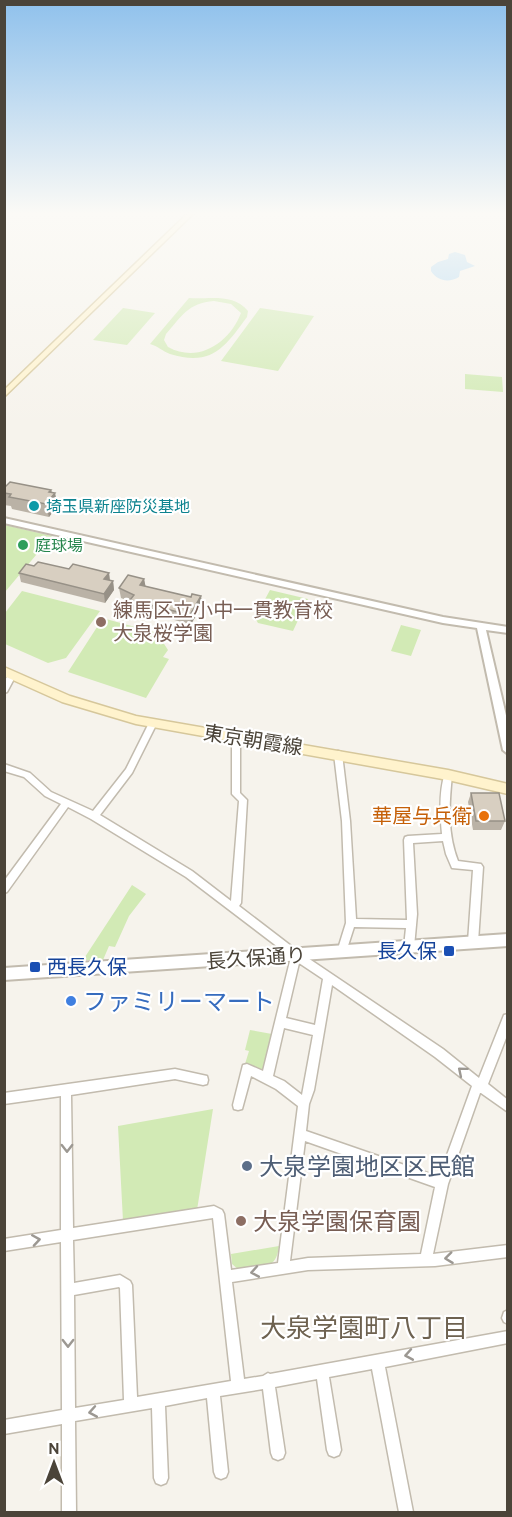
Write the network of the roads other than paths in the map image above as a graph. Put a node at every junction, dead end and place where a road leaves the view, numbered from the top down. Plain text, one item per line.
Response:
1 (117, 285) edge
2 (4, 395) edge
3 (4, 520) edge
4 (481, 626) junction
5 (507, 630) edge
6 (8, 673) edge
7 (4, 690) edge
8 (153, 723) junction
9 (236, 737) junction
10 (507, 750) edge
11 (338, 754) junction
12 (4, 767) edge
13 (448, 775) junction
14 (507, 789) edge
15 (66, 803) junction
16 (94, 816) junction
17 (445, 837) junction
18 (4, 889) edge
19 (233, 907) junction
20 (351, 923) junction
21 (411, 924) junction
22 (507, 939) edge
23 (473, 942) junction
24 (410, 947) junction
25 (342, 952) junction
26 (296, 955) junction
27 (4, 974) edge
28 (328, 978) junction
29 (507, 1019) edge
30 (280, 1022) junction
31 (319, 1031) junction
32 (267, 1078) junction
33 (203, 1080) dead end
34 (480, 1086) junction
35 (66, 1090) junction
36 (4, 1099) edge
37 (304, 1104) junction
38 (238, 1106) dead end
39 (507, 1107) edge
40 (300, 1134) junction
41 (442, 1184) junction
42 (68, 1235) junction
43 (4, 1245) edge
44 (507, 1251) edge
45 (426, 1260) junction
46 (283, 1268) junction
47 (226, 1277) junction
48 (68, 1290) junction
49 (507, 1337) edge
50 (377, 1361) junction
51 (322, 1372) junction
52 (268, 1380) junction
53 (238, 1385) junction
54 (213, 1390) junction
55 (158, 1400) junction
56 (131, 1405) junction
57 (68, 1416) junction
58 (4, 1426) edge
59 (334, 1450) dead end
60 (278, 1453) dead end
61 (220, 1472) dead end
62 (161, 1478) dead end
63 (69, 1512) edge
64 (406, 1512) edge

1 - 2 main road
3 - 4 street
4 - 5 street
4 - 10 street
6 - 7 street
6 - 8 main road, 東京朝霞線
8 - 9 main road, 東京朝霞線
8 - 16 street
9 - 11 main road, 東京朝霞線
9 - 19 street
11 - 13 main road, 東京朝霞線
11 - 20 street
12 - 15 street
13 - 14 main road, 東京朝霞線
13 - 17 street
15 - 16 street
15 - 18 street
16 - 19 street
17 - 21 street
17 - 23 street
19 - 26 street
20 - 21 street
20 - 25 street
21 - 24 street
22 - 23 street, 長久保通り
23 - 24 street, 長久保通り
24 - 25 street, 長久保通り
25 - 26 street, 長久保通り
26 - 27 street, 長久保通り
26 - 28 street
26 - 30 street
28 - 31 street
34 -> 28 street
29 - 34 street
30 - 31 street
30 - 32 street
31 - 37 street
32 - 37 street
32 - 38 street
33 - 35 street
34 - 39 street
34 - 41 street
35 - 36 street
35 -> 42 street
37 - 40 street
40 - 41 street
40 - 46 street
41 - 45 street
43 -> 42 street
42 - 47 street
42 - 48 street
44 -> 45 street
45 - 46 street
46 -> 47 street
47 - 53 street
48 - 56 street
48 -> 57 street
49 -> 50 street
50 - 51 street
50 - 64 street
51 - 52 street
51 - 59 street
52 - 53 street
52 - 60 street
53 - 54 street
54 - 55 street
54 - 61 street
55 - 56 street
55 - 62 street
56 -> 57 street
57 - 58 street
57 - 63 street

